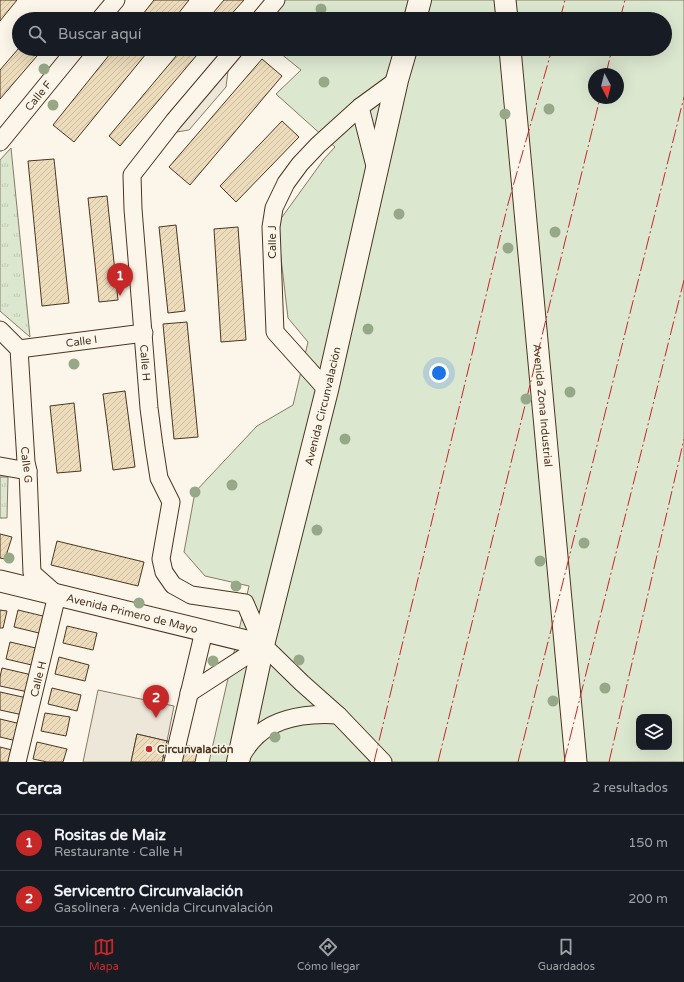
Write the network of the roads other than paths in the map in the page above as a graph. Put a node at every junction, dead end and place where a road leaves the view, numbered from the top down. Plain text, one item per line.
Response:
1 (116, 0) edge
2 (276, 0) edge
3 (420, 0) edge
4 (106, 12) edge
5 (266, 12) edge
6 (417, 12) edge
7 (70, 56) edge
8 (229, 56) edge
9 (404, 56) edge
10 (511, 56) edge
11 (396, 80) junction
12 (360, 107) junction
13 (0, 142) edge
14 (376, 170) junction
15 (0, 330) edge
16 (144, 333) junction
17 (19, 349) junction
18 (327, 390) junction
19 (0, 466) edge
20 (28, 471) junction
21 (0, 581) edge
22 (58, 595) junction
23 (204, 631) junction
24 (264, 645) junction
25 (189, 693) junction
26 (338, 715) junction
27 (238, 760) edge
28 (17, 762) edge
29 (173, 762) edge
30 (382, 762) edge
31 (576, 762) edge

1 - 4 street
2 - 5 street
3 - 6 highway
7 - 13 street, Calle F
8 - 16 street, Calle H
9 - 11 highway, Avenida Circunvalación
10 - 31 main road, Avenida Zona Industrial
11 - 12 street, Calle J
11 - 14 highway, Avenida Circunvalación
12 - 14 street
12 - 18 street, Calle J
14 - 18 highway, Avenida Circunvalación
15 - 17 street
16 - 17 street, Calle I
16 - 24 street, Calle H
17 - 20 street, Calle G
18 - 24 highway, Avenida Circunvalación
19 - 20 street
20 - 22 street, Calle G
21 - 22 main road, Avenida Primero de Mayo
22 - 23 main road, Avenida Primero de Mayo
22 - 28 street, Calle H
23 - 24 main road, Avenida Primero de Mayo
23 - 25 street
24 - 25 street
24 - 26 street
24 - 27 highway, Avenida Circunvalación
25 - 29 street
26 - 27 street
26 - 30 street

